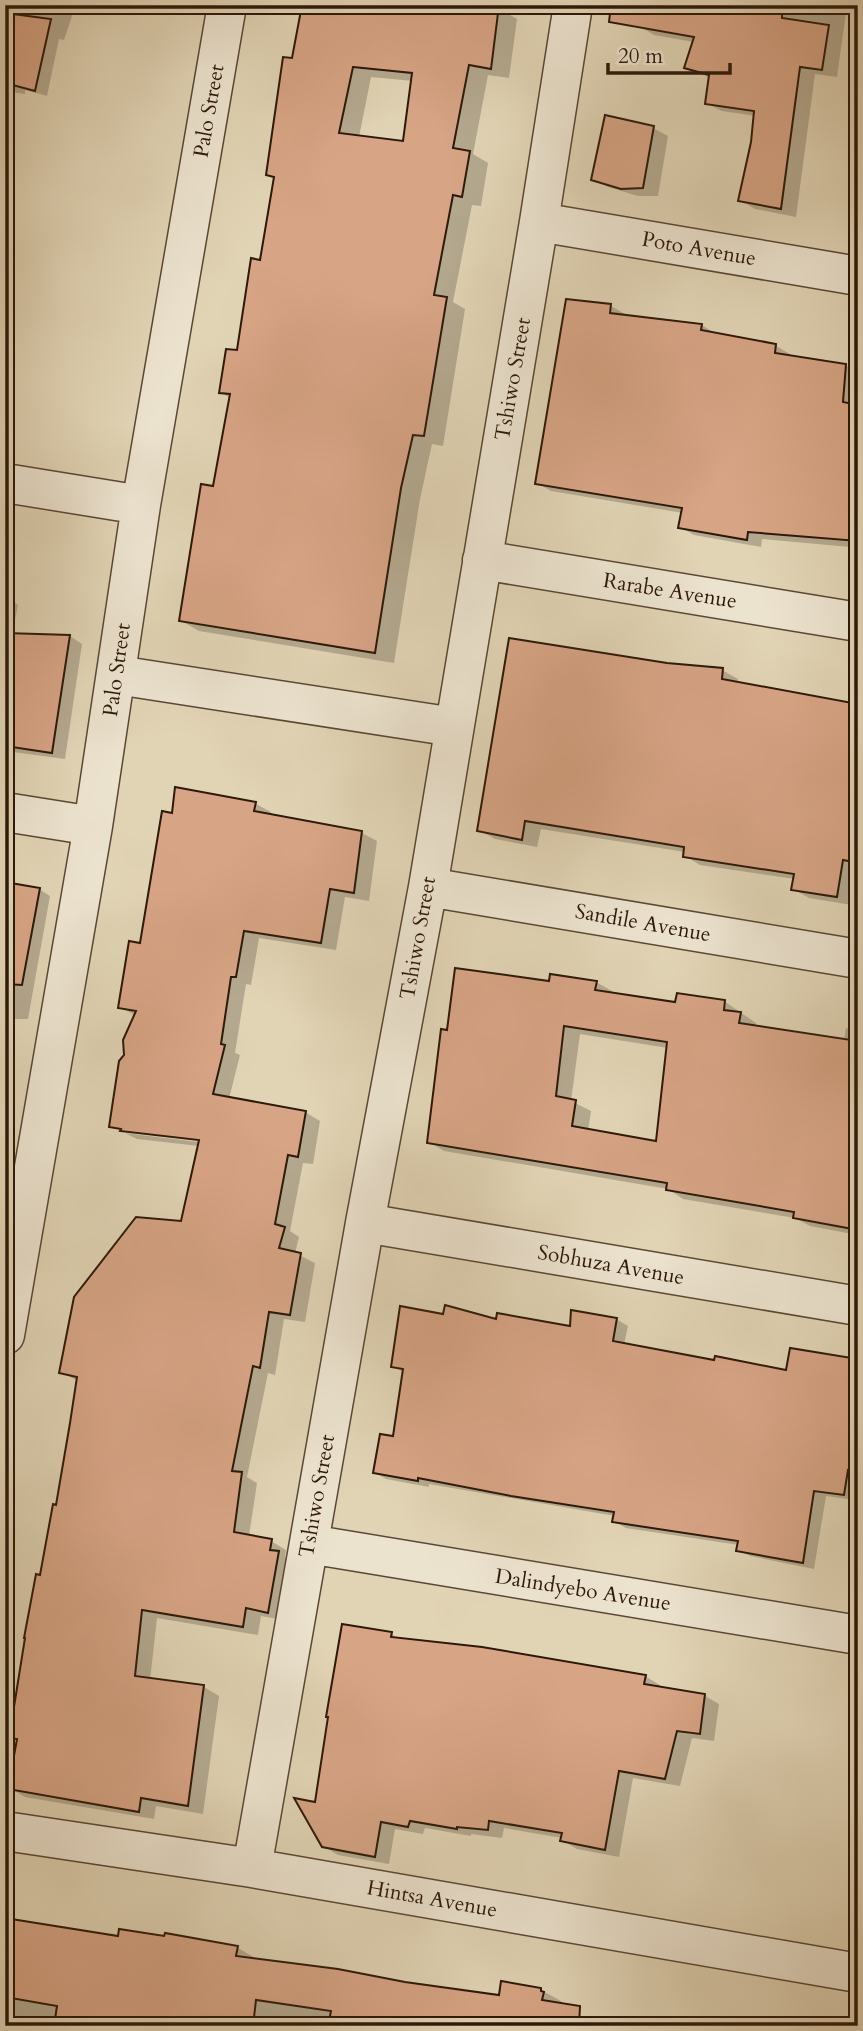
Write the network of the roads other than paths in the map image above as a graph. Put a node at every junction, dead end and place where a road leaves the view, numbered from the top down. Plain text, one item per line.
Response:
1 (227, 5) edge
2 (573, 5) edge
3 (540, 222) junction
4 (856, 268) edge
5 (5, 482) edge
6 (141, 505) junction
7 (482, 560) junction
8 (858, 622) edge
9 (117, 675) junction
10 (454, 727) junction
11 (5, 812) edge
12 (93, 827) junction
13 (428, 887) junction
14 (858, 959) edge
15 (20, 1156) edge
16 (365, 1223) junction
17 (858, 1306) edge
18 (5, 1335) edge
19 (309, 1544) junction
20 (858, 1635) edge
21 (5, 1831) edge
22 (252, 1868) junction
23 (858, 1973) edge

1 - 6 street, Palo Street
2 - 3 street, Tshiwo Street
3 - 4 street, Poto Avenue
3 - 7 street, Tshiwo Street
5 - 6 street
6 - 9 street, Palo Street
7 - 8 street, Rarabe Avenue
7 - 10 street, Tshiwo Street
9 - 10 street
9 - 12 street, Palo Street
10 - 13 street, Tshiwo Street
11 - 12 street
12 - 15 street, Palo Street
13 - 14 street, Sandile Avenue
13 - 16 street, Tshiwo Street
15 - 18 street, Palo Street
16 - 17 street, Sobhuza Avenue
16 - 19 street, Tshiwo Street
19 - 20 street, Dalindyebo Avenue
19 - 22 street, Tshiwo Street
21 - 22 street, Hintsa Avenue
22 - 23 street, Hintsa Avenue

